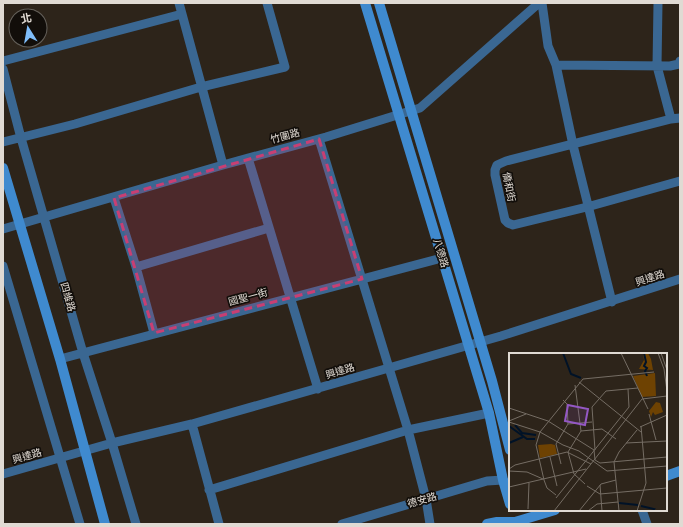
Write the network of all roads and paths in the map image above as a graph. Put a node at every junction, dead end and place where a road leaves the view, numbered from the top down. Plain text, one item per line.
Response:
1 (179, 3) edge
2 (267, 3) edge
3 (365, 3) edge
4 (379, 3) edge
5 (540, 3) edge
6 (658, 3) edge
7 (182, 14) junction
8 (680, 61) edge
9 (3, 62) edge
10 (556, 64) junction
11 (657, 66) junction
12 (3, 69) edge
13 (201, 87) junction
14 (412, 110) junction
15 (400, 115) junction
16 (675, 119) edge
17 (21, 138) junction
18 (319, 138) junction
19 (3, 142) edge
20 (573, 145) junction
21 (248, 158) junction
22 (223, 165) junction
23 (3, 168) edge
24 (680, 181) edge
25 (114, 198) junction
26 (587, 207) junction
27 (45, 216) junction
28 (19, 224) junction
29 (269, 228) junction
30 (3, 229) edge
31 (442, 258) junction
32 (3, 266) edge
33 (136, 267) junction
34 (680, 279) edge
35 (362, 280) junction
36 (290, 298) junction
37 (612, 302) junction
38 (154, 333) junction
39 (480, 342) junction
40 (468, 346) junction
41 (84, 353) junction
42 (60, 359) junction
43 (388, 368) junction
44 (318, 389) junction
45 (489, 413) junction
46 (192, 424) junction
47 (408, 430) junction
48 (112, 443) junction
49 (509, 446) edge
50 (86, 451) junction
51 (60, 458) junction
52 (680, 471) edge
53 (3, 474) edge
54 (667, 476) edge
55 (503, 480) junction
56 (209, 490) junction
57 (426, 499) junction
58 (509, 501) edge
59 (512, 511) edge
60 (552, 511) edge
61 (642, 511) edge
62 (528, 518) edge
63 (515, 523) edge
64 (80, 524) edge
65 (105, 524) edge
66 (136, 524) edge
67 (219, 524) edge
68 (342, 524) edge
69 (430, 524) edge
70 (487, 524) edge
71 (647, 524) edge

1 - 7 street
2 - 13 street
3 - 15 street, 八德路
4 - 14 street, 八德路
5 - 10 street
5 - 14 street, 竹圍路
6 - 11 street
7 - 9 street
7 - 13 street
8 - 11 street
10 - 11 street
10 - 20 street
11 - 16 street
12 - 17 street, 四維路
13 - 17 street
13 - 22 street
14 - 15 street, 竹圍路
14 - 39 street, 八德路
15 - 18 street, 竹圍路
15 - 31 street, 八德路
16 - 20 street, 僑和街
17 - 19 street
17 - 27 street, 四維路
18 - 21 street, 竹圍路
18 - 35 street
20 - 26 street
20 - 26 street, 僑和街
21 - 22 street, 竹圍路
21 - 29 street
22 - 25 street, 竹圍路
23 - 28 street
24 - 26 street, 僑和街
25 - 27 street, 竹圍路
25 - 33 street
26 - 37 street
27 - 28 street, 竹圍路
27 - 41 street, 四維路
28 - 30 street, 竹圍路
28 - 42 street
29 - 33 street
29 - 36 street
31 - 35 street, 國聖一街
31 - 40 street, 八德路
32 - 51 street
33 - 38 street
34 - 37 street, 興達路
35 - 36 street, 國聖一街
35 - 43 street
36 - 38 street, 國聖一街
36 - 44 street
37 - 39 street, 興達路
38 - 41 street, 國聖一街
39 - 40 street, 興達路
39 - 49 street, 八德路
40 - 43 street, 興達路
40 - 45 street, 八德路
41 - 42 street, 國聖一街
41 - 48 street, 四維路
42 - 50 street
43 - 44 street, 興達路
43 - 47 street
44 - 46 street, 興達路
45 - 47 street
45 - 55 street, 八德路
46 - 48 street, 興達路
46 - 56 street
47 - 56 street
47 - 57 street
48 - 50 street, 興達路
48 - 66 street, 四維路
50 - 51 street, 興達路
50 - 65 street
51 - 53 street, 興達路
51 - 64 street
52 - 54 street
55 - 57 street, 德安路
55 - 58 street, 八德路
56 - 67 street
57 - 68 street, 德安路
57 - 69 street
59 - 63 street
60 - 62 street
61 - 71 street
62 - 63 street
63 - 70 street

